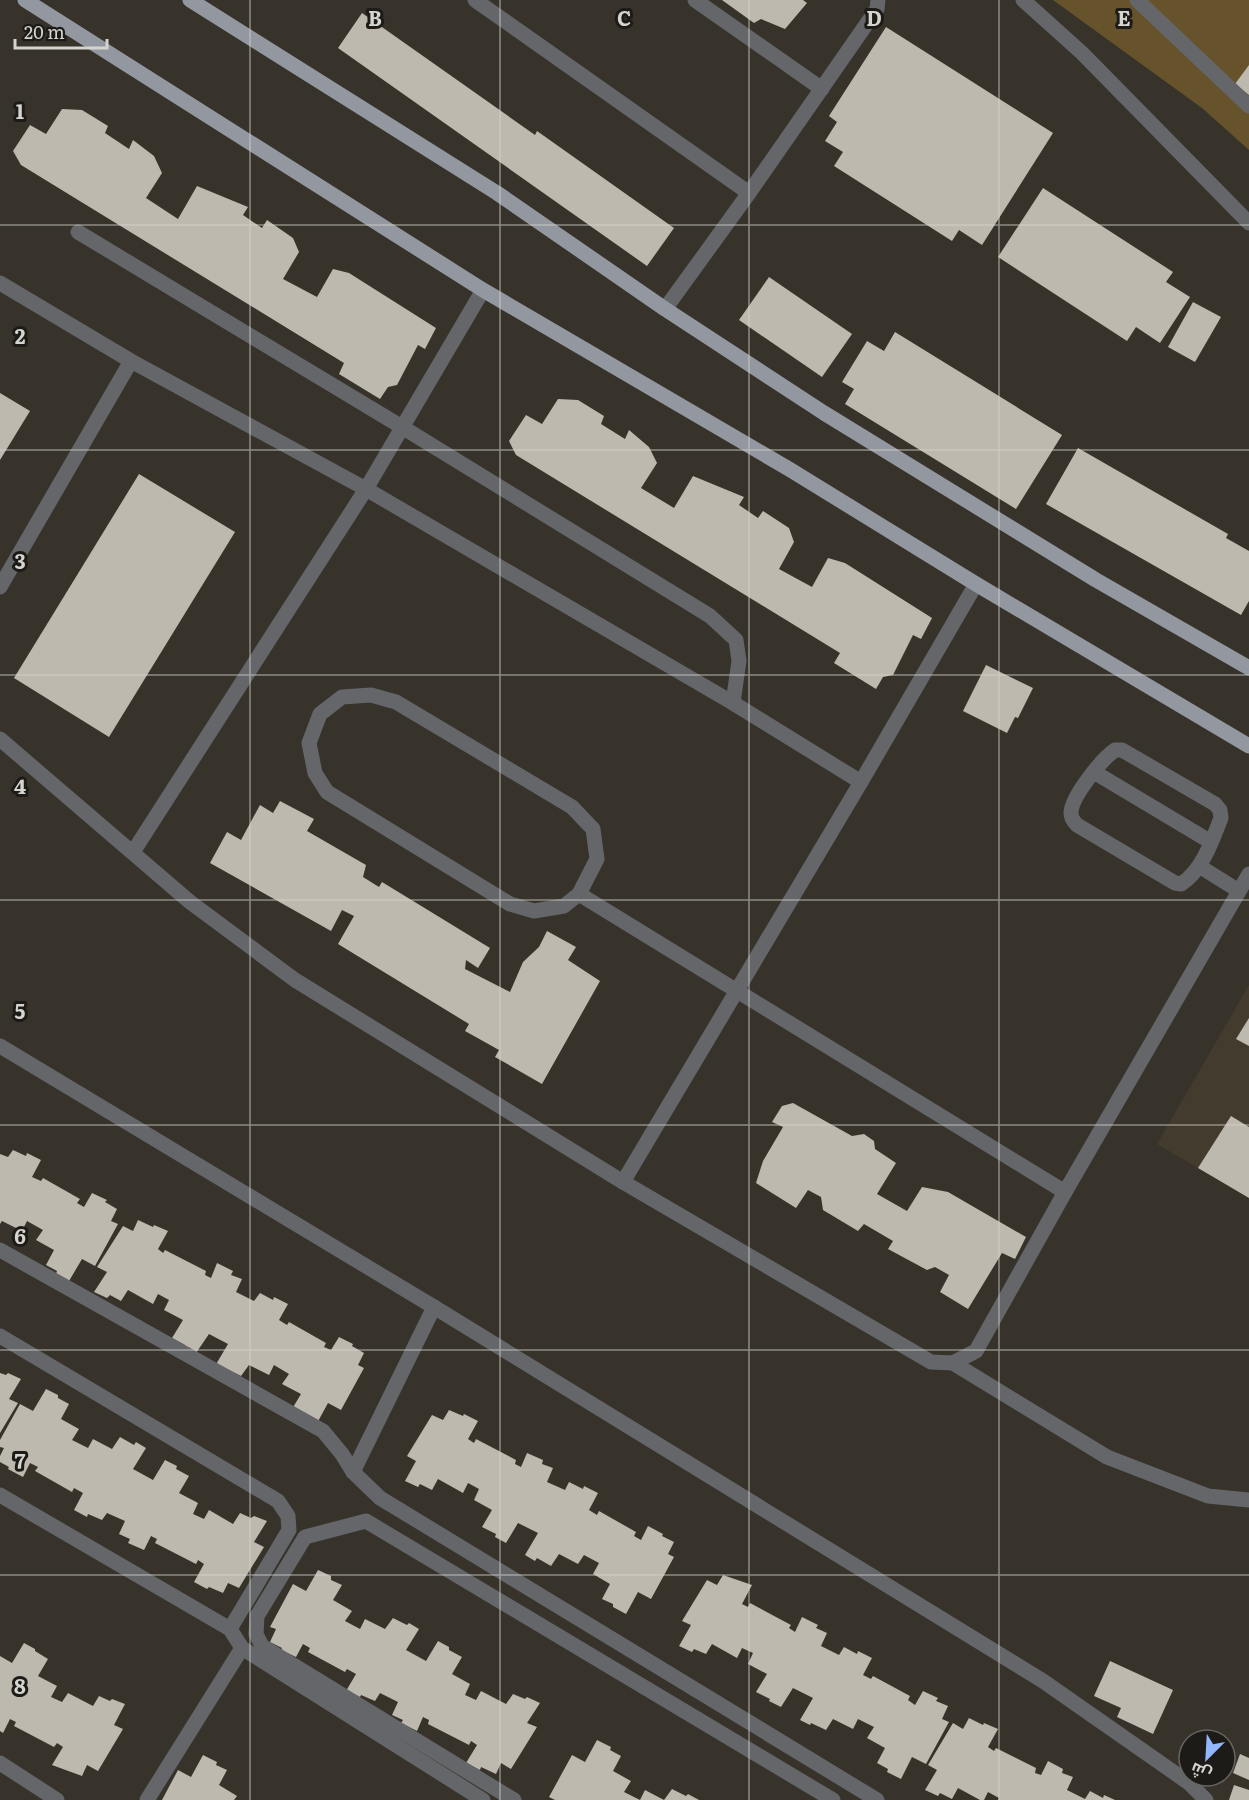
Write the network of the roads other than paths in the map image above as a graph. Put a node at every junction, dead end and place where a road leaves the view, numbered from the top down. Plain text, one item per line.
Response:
1 (24, 0) edge
2 (190, 0) edge
3 (475, 0) edge
4 (695, 0) edge
5 (878, 0) edge
6 (1023, 0) edge
7 (1137, 0) edge
8 (822, 89) junction
9 (1249, 106) edge
10 (749, 194) junction
11 (1249, 223) edge
12 (78, 232) dead end
13 (0, 283) edge
14 (483, 290) junction
15 (665, 309) junction
16 (131, 361) junction
17 (402, 427) junction
18 (366, 489) junction
19 (976, 584) junction
20 (0, 587) edge
21 (1249, 668) edge
22 (733, 704) junction
23 (0, 739) edge
24 (1249, 746) edge
25 (1094, 772) junction
26 (861, 782) junction
27 (1211, 842) junction
28 (133, 852) junction
29 (1199, 866) junction
30 (1249, 874) edge
31 (1239, 891) junction
32 (579, 894) junction
33 (737, 990) junction
34 (0, 1046) edge
35 (623, 1182) junction
36 (1065, 1192) junction
37 (0, 1250) edge
38 (434, 1307) junction
39 (0, 1336) edge
40 (953, 1364) junction
41 (353, 1472) junction
42 (0, 1495) edge
43 (1249, 1500) edge
44 (230, 1629) junction
45 (242, 1648) junction
46 (0, 1763) edge
47 (57, 1800) edge
48 (147, 1800) edge
49 (483, 1800) edge
50 (514, 1800) edge
51 (833, 1800) edge
52 (877, 1800) edge
53 (1206, 1800) edge

1 - 14 main road
2 - 15 main road
3 - 10 street
4 - 8 street
5 - 8 street
6 - 11 street
7 - 9 street
8 - 10 street
10 - 15 street
12 - 17 street
13 - 16 street
14 - 17 street
14 - 19 main road
15 - 21 main road
16 - 18 street
16 - 20 street
17 - 18 street
17 - 22 street
18 - 22 street
18 - 28 street
19 - 24 main road
19 - 26 street
22 - 26 street
23 - 28 street
25 - 27 street
25 - 27 street
25 - 29 street
26 - 33 street
27 - 29 street
28 - 35 street
29 - 31 street
30 - 31 street
31 - 36 street
32 - 32 street
32 - 33 street
33 - 35 street
33 - 36 street
34 - 38 street
35 - 40 street
36 - 40 street
37 - 41 street
38 - 41 street
38 - 53 street
39 - 44 street
40 - 43 street
41 - 52 street
42 - 44 street
44 - 45 street
45 - 48 street
45 - 49 street
46 - 47 street
50 - 51 street

